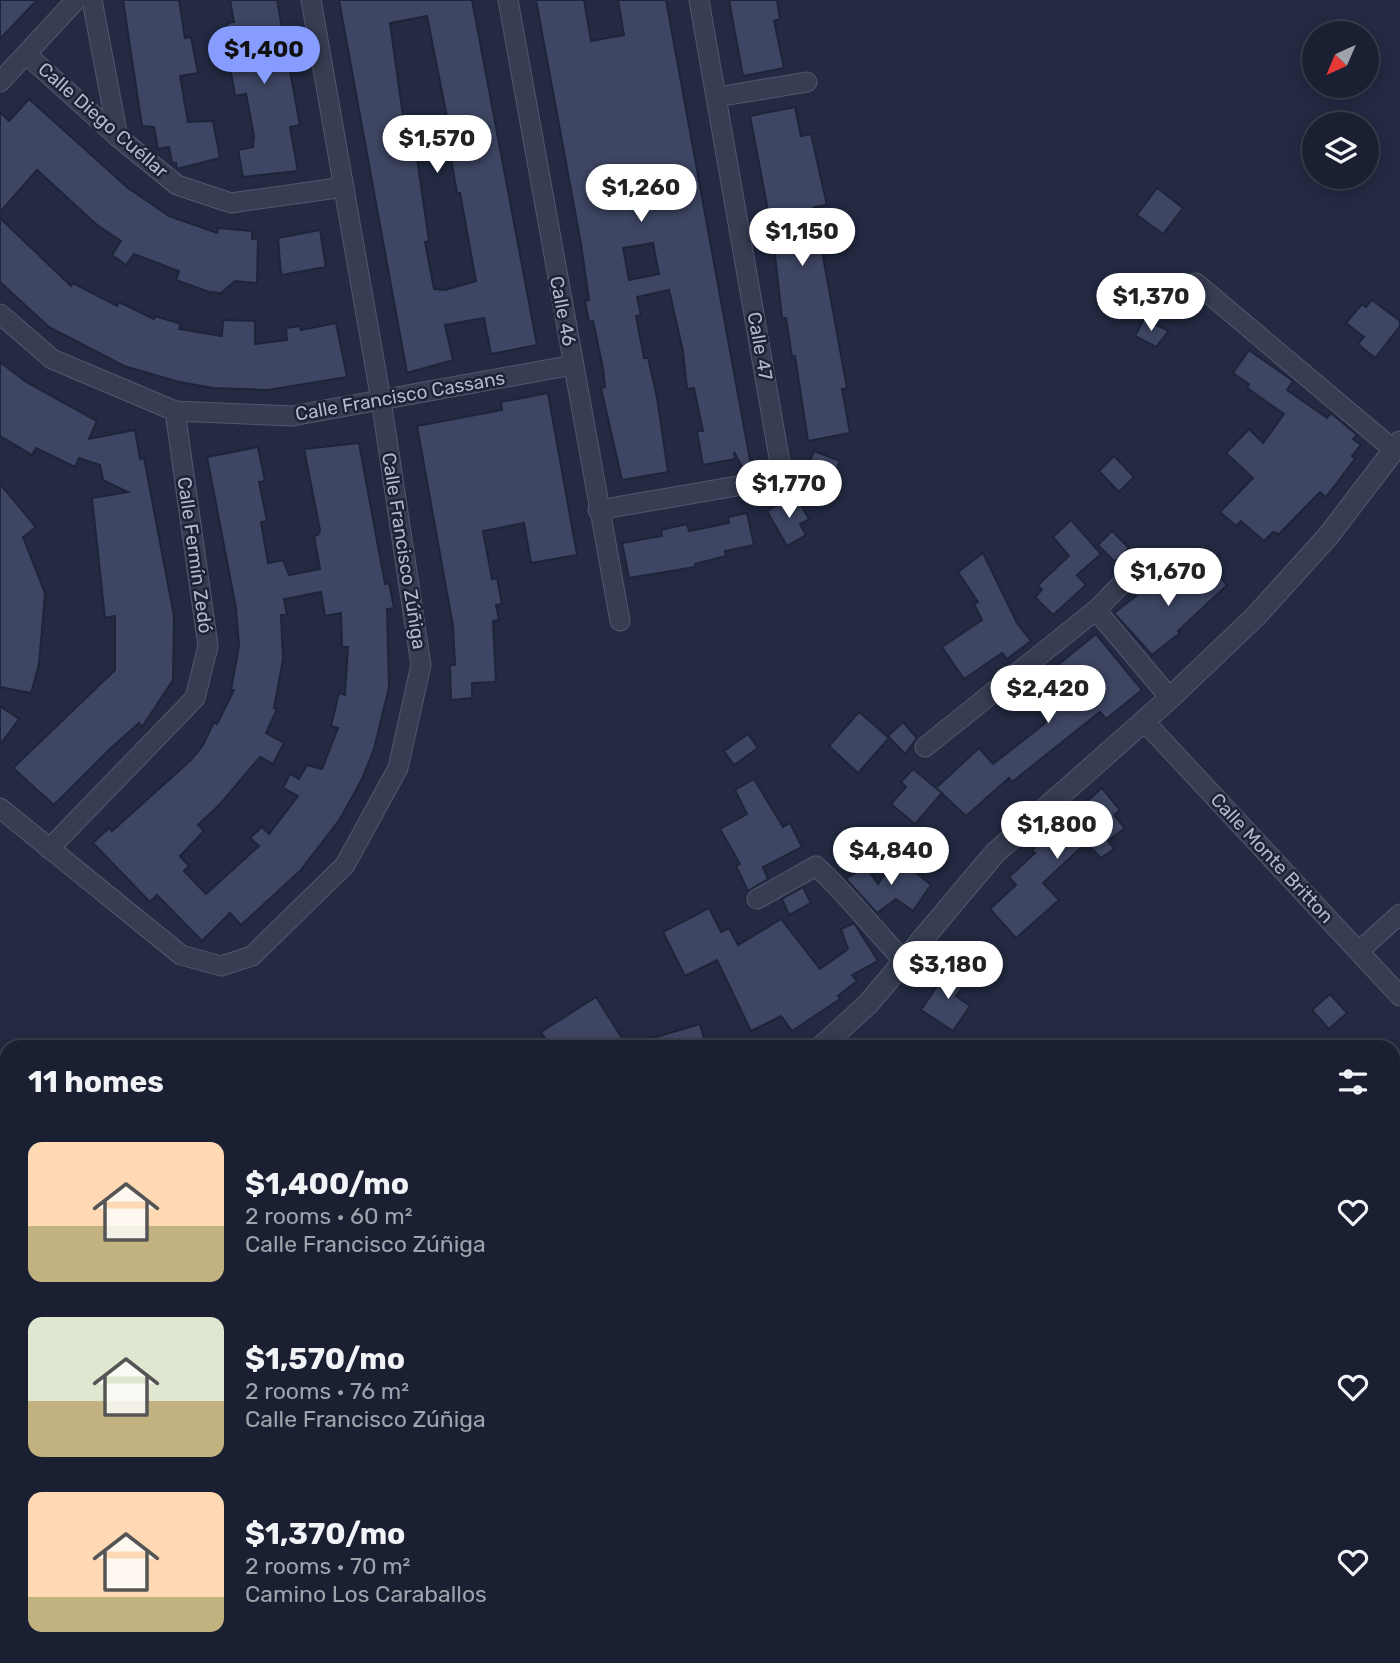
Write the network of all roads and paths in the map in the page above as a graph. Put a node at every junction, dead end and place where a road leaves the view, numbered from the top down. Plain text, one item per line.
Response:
1 (76, 0) edge
2 (92, 0) edge
3 (311, 0) edge
4 (508, 0) edge
5 (699, 0) edge
6 (26, 54) junction
7 (0, 82) edge
8 (807, 82) dead end
9 (717, 97) junction
10 (118, 137) junction
11 (344, 187) junction
12 (1196, 283) dead end
13 (0, 314) edge
14 (573, 365) junction
15 (381, 400) junction
16 (175, 411) junction
17 (1397, 446) edge
18 (598, 509) junction
19 (1144, 561) dead end
20 (1097, 610) junction
21 (620, 621) dead end
22 (1170, 698) junction
23 (1144, 721) junction
24 (925, 747) dead end
25 (0, 808) edge
26 (49, 849) junction
27 (757, 899) dead end
28 (1400, 914) edge
29 (1359, 951) junction
30 (904, 961) junction
31 (1400, 996) edge
32 (829, 1040) edge

1 - 6 street
2 - 10 street
3 - 11 street, Calle Francisco Zúñiga
4 - 14 street, Calle 46
5 - 9 street, Calle 47
6 - 7 street
6 - 10 street, Calle Diego Cuéllar
8 - 9 street
9 - 18 street, Calle 47
10 - 11 street, Calle Diego Cuéllar
11 - 15 street, Calle Francisco Zúñiga
12 - 17 street
13 - 16 street, Calle Francisco Cassans
14 - 15 street, Calle Francisco Cassans
14 - 18 street, Calle 46
15 - 16 street, Calle Francisco Cassans
15 - 26 street, Calle Francisco Zúñiga
16 - 26 street, Calle Fermín Zedó
17 - 22 street
18 - 21 street, Calle 46
19 - 20 street
20 - 22 street
20 - 24 street
22 - 23 street
23 - 29 street, Calle Monte Britton
23 - 30 street
25 - 26 street, Calle Francisco Zúñiga
27 - 30 street
28 - 29 street
29 - 31 street, Calle Monte Britton
30 - 32 street

